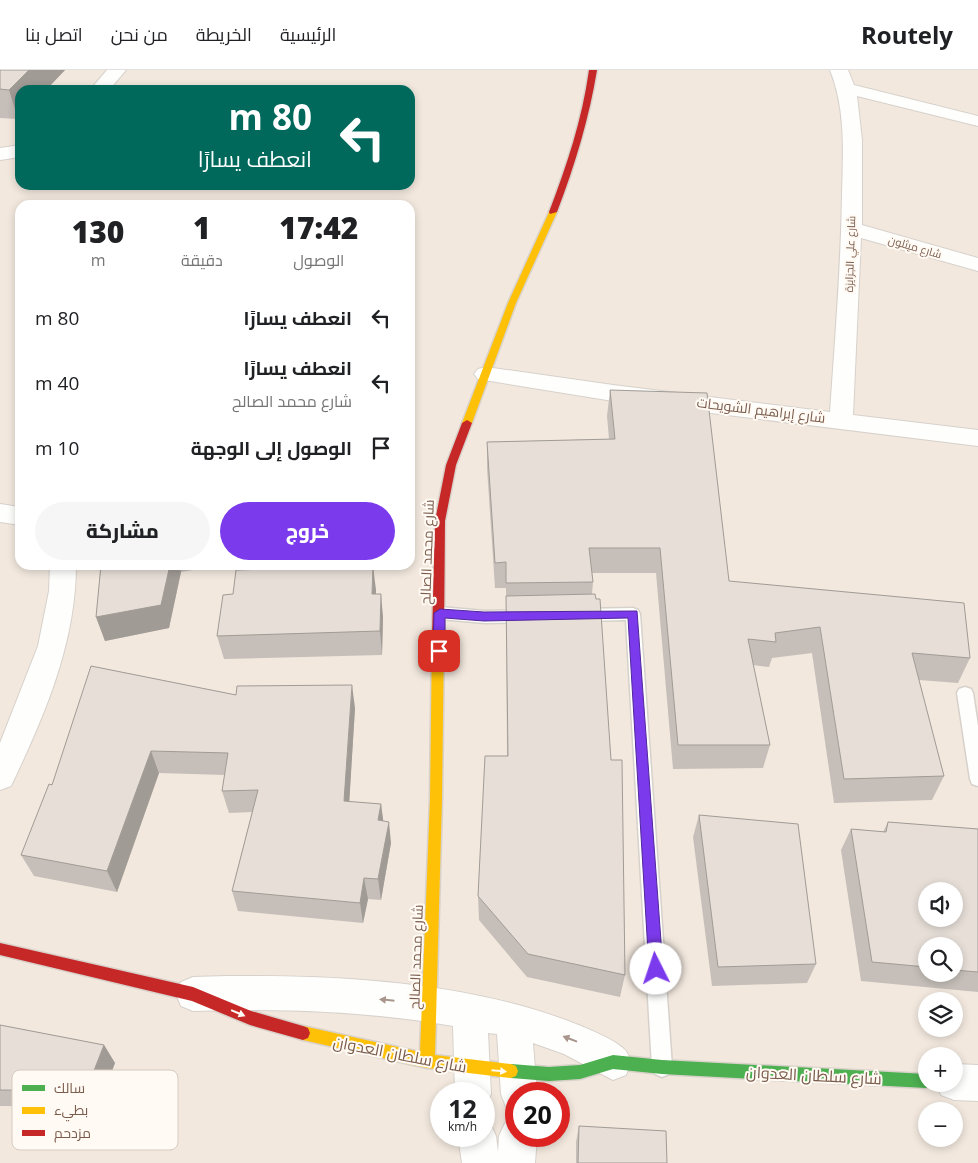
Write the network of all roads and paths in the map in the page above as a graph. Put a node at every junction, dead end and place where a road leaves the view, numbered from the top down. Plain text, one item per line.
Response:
1 (117, 70) edge
2 (593, 70) edge
3 (842, 79) edge
4 (103, 85) edge
5 (978, 121) edge
6 (15, 152) edge
7 (0, 154) edge
8 (853, 229) junction
9 (978, 265) edge
10 (486, 374) junction
11 (842, 420) junction
12 (978, 438) edge
13 (0, 513) edge
14 (15, 515) edge
15 (63, 570) edge
16 (440, 613) junction
17 (564, 615) edge
18 (544, 616) edge
19 (965, 693) dead end
20 (0, 777) edge
21 (978, 780) edge
22 (0, 949) edge
23 (193, 994) junction
24 (430, 1004) junction
25 (470, 1012) junction
26 (513, 1019) junction
27 (427, 1061) junction
28 (613, 1062) junction
29 (662, 1067) junction
30 (473, 1081) edge
31 (918, 1081) edge
32 (505, 1082) edge
33 (519, 1082) edge
34 (522, 1082) edge
35 (963, 1082) edge
36 (978, 1083) edge
37 (478, 1147) edge
38 (517, 1147) edge
39 (482, 1163) edge
40 (516, 1163) edge

1 - 4 street
2 - 10 street, شارع محمد الصالح
3 - 5 street, شارع علي الجزايزة
3 - 8 street, شارع علي الجزايزة
6 - 7 street
8 - 9 street, شارع ميثلون
8 - 11 street, شارع علي الجزايزة
10 - 11 street, شارع إبراهيم الشويحات
10 - 16 street, شارع محمد الصالح
11 - 12 street, شارع إبراهيم الشويحات
13 - 14 street
15 - 20 street
16 - 18 lane
16 - 24 street, شارع محمد الصالح
17 - 29 lane
19 - 21 lane
22 - 23 street, شارع سلطان العدوان
24 -> 23 street, شارع سلطان العدوان
23 -> 27 street, شارع سلطان العدوان
24 - 25 street, شارع سلطان العدوان
24 - 27 street, شارع محمد الصالح
25 - 26 street, شارع سلطان العدوان
25 - 30 street
28 -> 26 street, شارع سلطان العدوان
26 - 33 street
27 - 30 street, شارع سلطان العدوان
28 - 29 street, شارع سلطان العدوان
28 - 34 street, شارع سلطان العدوان
29 - 31 street, شارع سلطان العدوان
30 -> 32 street, شارع سلطان العدوان
35 - 36 street
37 - 39 street
38 - 40 street

